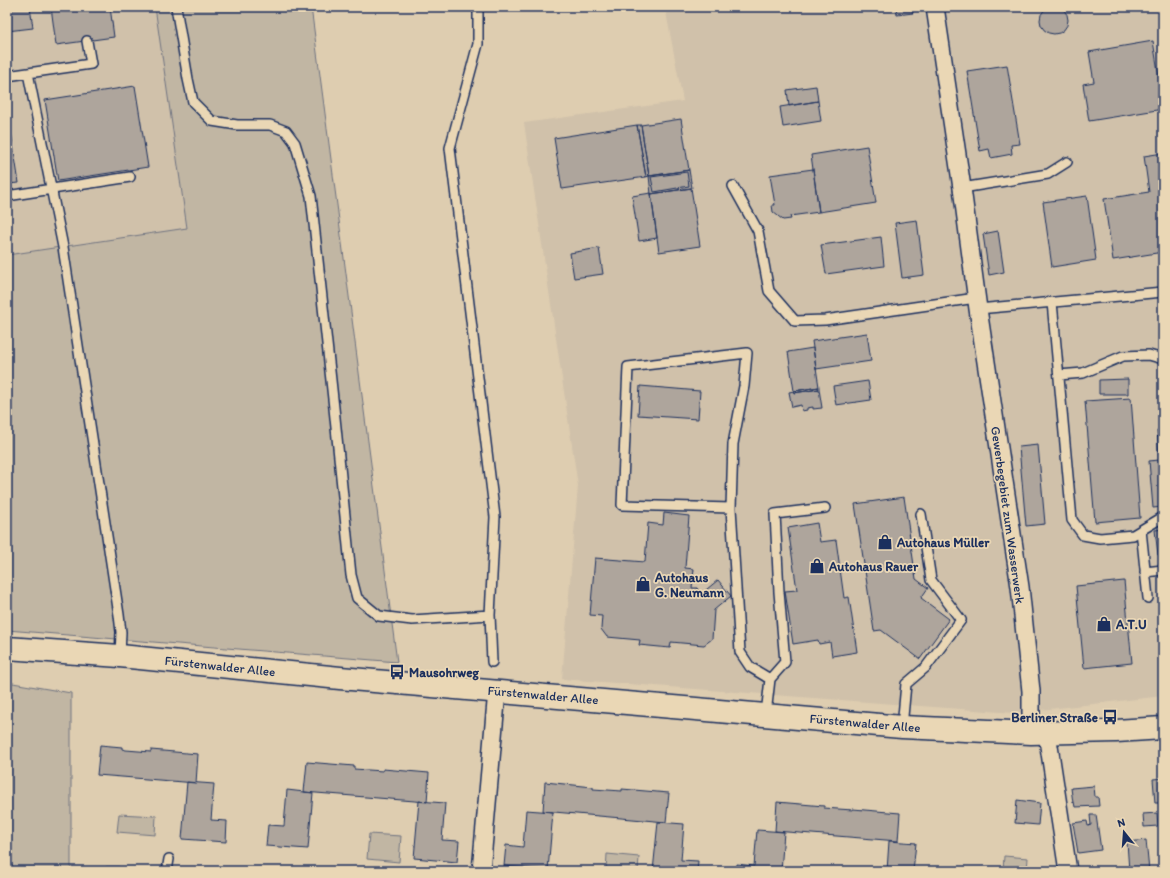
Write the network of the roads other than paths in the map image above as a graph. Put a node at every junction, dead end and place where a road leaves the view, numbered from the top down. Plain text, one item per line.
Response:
1 (176, 7) edge
2 (478, 7) edge
3 (935, 7) edge
4 (87, 41) dead end
5 (28, 73) junction
6 (7, 76) edge
7 (1067, 162) dead end
8 (130, 177) dead end
9 (733, 186) dead end
10 (962, 188) junction
11 (51, 190) junction
12 (7, 196) edge
13 (1163, 292) edge
14 (1052, 302) junction
15 (977, 304) junction
16 (1163, 359) edge
17 (1059, 375) junction
18 (731, 508) junction
19 (825, 508) dead end
20 (921, 514) dead end
21 (1163, 517) edge
22 (1141, 530) junction
23 (1163, 570) edge
24 (1145, 572) junction
25 (1148, 598) dead end
26 (490, 615) junction
27 (7, 648) edge
28 (120, 656) junction
29 (492, 662) dead end
30 (770, 679) junction
31 (497, 691) junction
32 (766, 714) junction
33 (902, 727) junction
34 (1163, 728) edge
35 (1039, 733) junction
36 (169, 859) dead end
37 (167, 871) edge
38 (481, 871) edge
39 (1068, 871) edge

1 - 26 lane
2 - 26 lane
3 - 10 street, Gewerbegebiet zum Wasserwerk
4 - 5 lane
5 - 6 lane
5 - 11 lane
7 - 10 lane
8 - 11 lane
9 - 15 lane
10 - 15 street, Gewerbegebiet zum Wasserwerk
11 - 12 lane
11 - 28 lane
13 - 14 lane
14 - 15 lane
14 - 17 lane
15 - 35 street, Gewerbegebiet zum Wasserwerk
16 - 17 lane
17 - 22 lane
18 - 18 lane
18 - 30 lane
19 - 30 lane
20 - 33 lane
21 - 22 lane
22 - 24 lane
23 - 24 lane
24 - 25 lane
26 - 29 lane
27 - 28 main road, Fürstenwalder Allee
28 - 31 main road, Fürstenwalder Allee
30 - 32 lane
31 - 32 main road, Fürstenwalder Allee
31 - 38 street
32 - 33 main road, Fürstenwalder Allee
33 - 35 main road, Fürstenwalder Allee
34 - 35 main road
35 - 39 street, Gewerbegebiet zum Wasserwerk
36 - 37 lane

